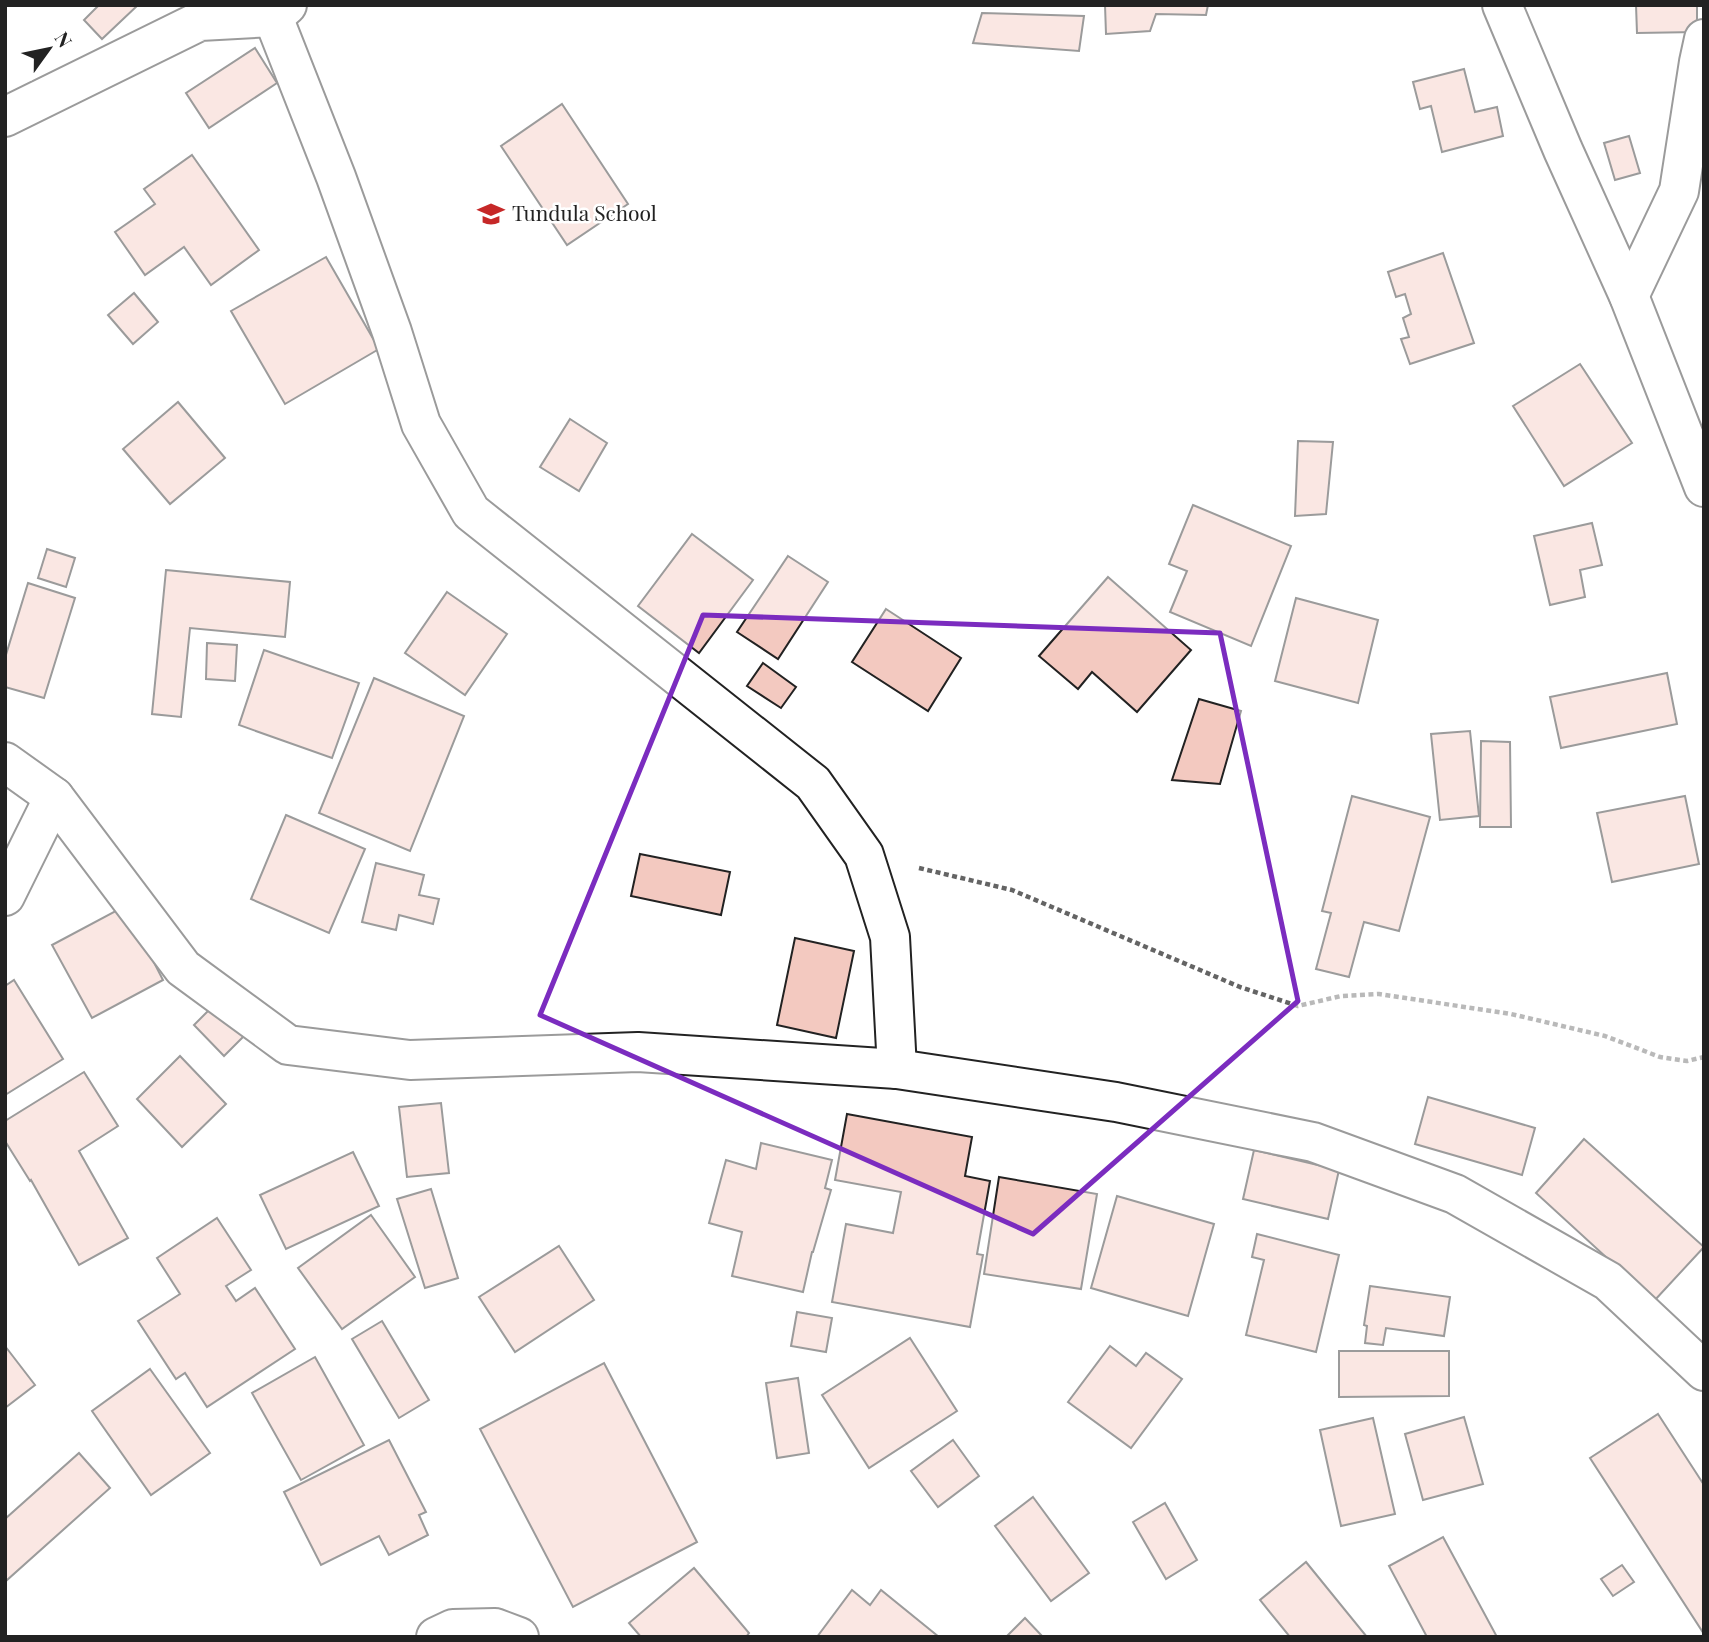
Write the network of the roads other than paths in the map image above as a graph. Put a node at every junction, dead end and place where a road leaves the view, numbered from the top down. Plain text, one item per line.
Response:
1 (1502, 5) edge
2 (280, 11) edge
3 (201, 13) edge
4 (1704, 39) edge
5 (5, 117) edge
6 (1629, 296) junction
7 (1704, 487) edge
8 (5, 762) edge
9 (54, 797) junction
10 (5, 895) edge
11 (897, 1069) junction
12 (1704, 1371) edge
13 (436, 1637) edge
14 (519, 1637) edge

1 - 6 street
2 - 3 street
2 - 11 street
3 - 5 street
4 - 6 street
6 - 7 street
8 - 9 street
9 - 10 street
9 - 11 street
11 - 12 street
13 - 14 street

